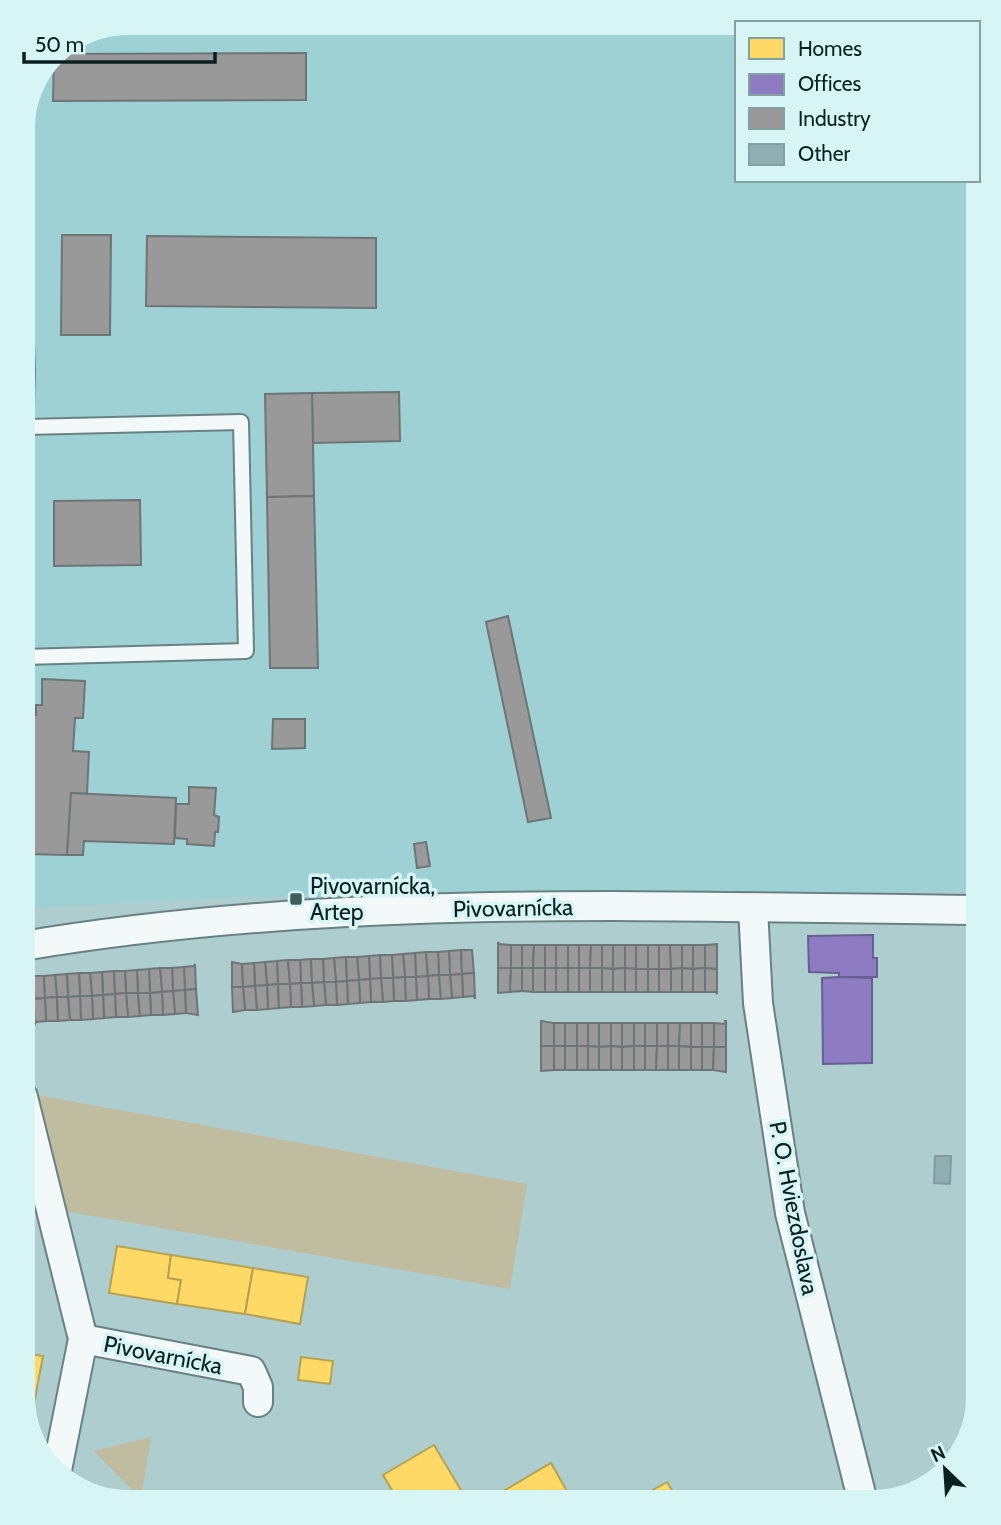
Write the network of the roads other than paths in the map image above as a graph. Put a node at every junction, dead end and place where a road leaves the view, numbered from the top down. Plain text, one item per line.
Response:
1 (35, 427) edge
2 (35, 657) edge
3 (753, 908) junction
4 (966, 910) edge
5 (35, 944) edge
6 (35, 1145) edge
7 (83, 1339) junction
8 (258, 1402) dead end
9 (59, 1460) edge
10 (860, 1490) edge

1 - 2 lane
3 - 4 street, Pivovarnícka
3 - 5 street, Pivovarnícka
3 - 10 street, P. O. Hviezdoslava
6 - 7 street, Pivovarnícka
7 - 8 street, Pivovarnícka
7 - 9 street

